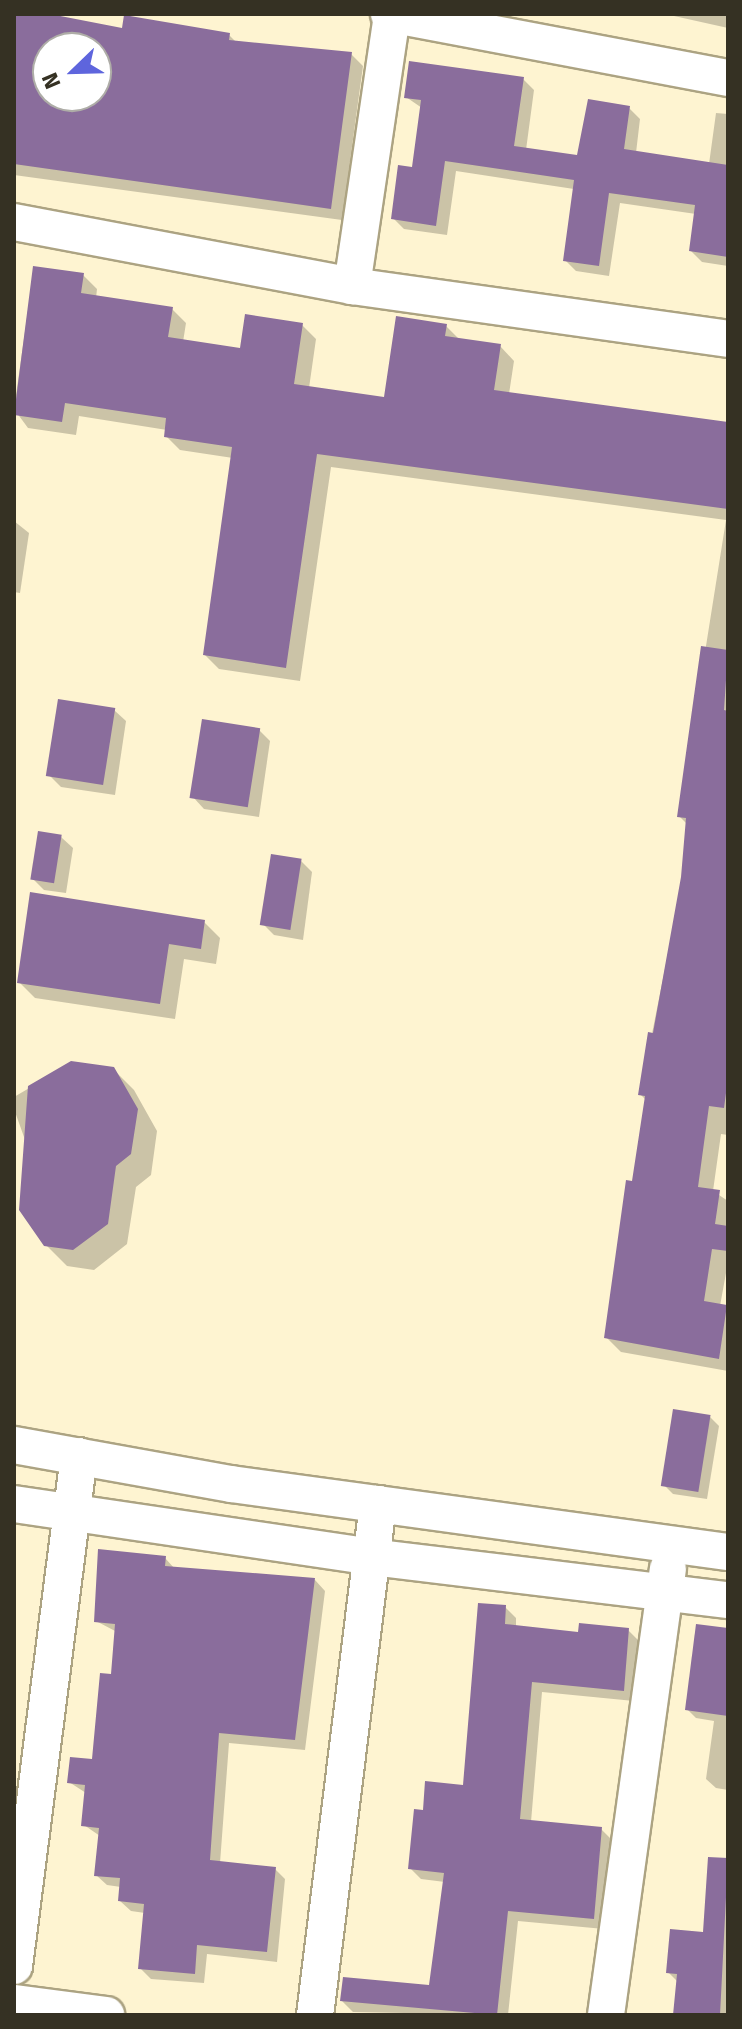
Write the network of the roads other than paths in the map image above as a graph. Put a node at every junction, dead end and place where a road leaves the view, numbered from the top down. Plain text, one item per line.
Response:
1 (391, 14) edge
2 (728, 78) edge
3 (14, 222) edge
4 (352, 286) junction
5 (728, 339) edge
6 (14, 1445) edge
7 (79, 1456) junction
8 (14, 1504) edge
9 (378, 1504) junction
10 (71, 1512) junction
11 (671, 1544) junction
12 (728, 1547) edge
13 (371, 1557) junction
14 (666, 1591) junction
15 (726, 1599) edge
16 (14, 1966) edge
17 (14, 2003) edge
18 (106, 2015) edge
19 (315, 2015) edge
20 (606, 2015) edge

1 - 2 street
1 - 4 street
3 - 4 street
4 - 5 street
6 - 7 street
7 - 9 street
7 - 10 street
8 - 10 street
9 - 11 street
9 - 13 street
10 - 13 street
10 - 16 street
11 - 12 street
11 - 14 street
12 - 15 street
13 - 14 street
13 - 19 street
14 - 15 street
14 - 20 street
17 - 18 street

